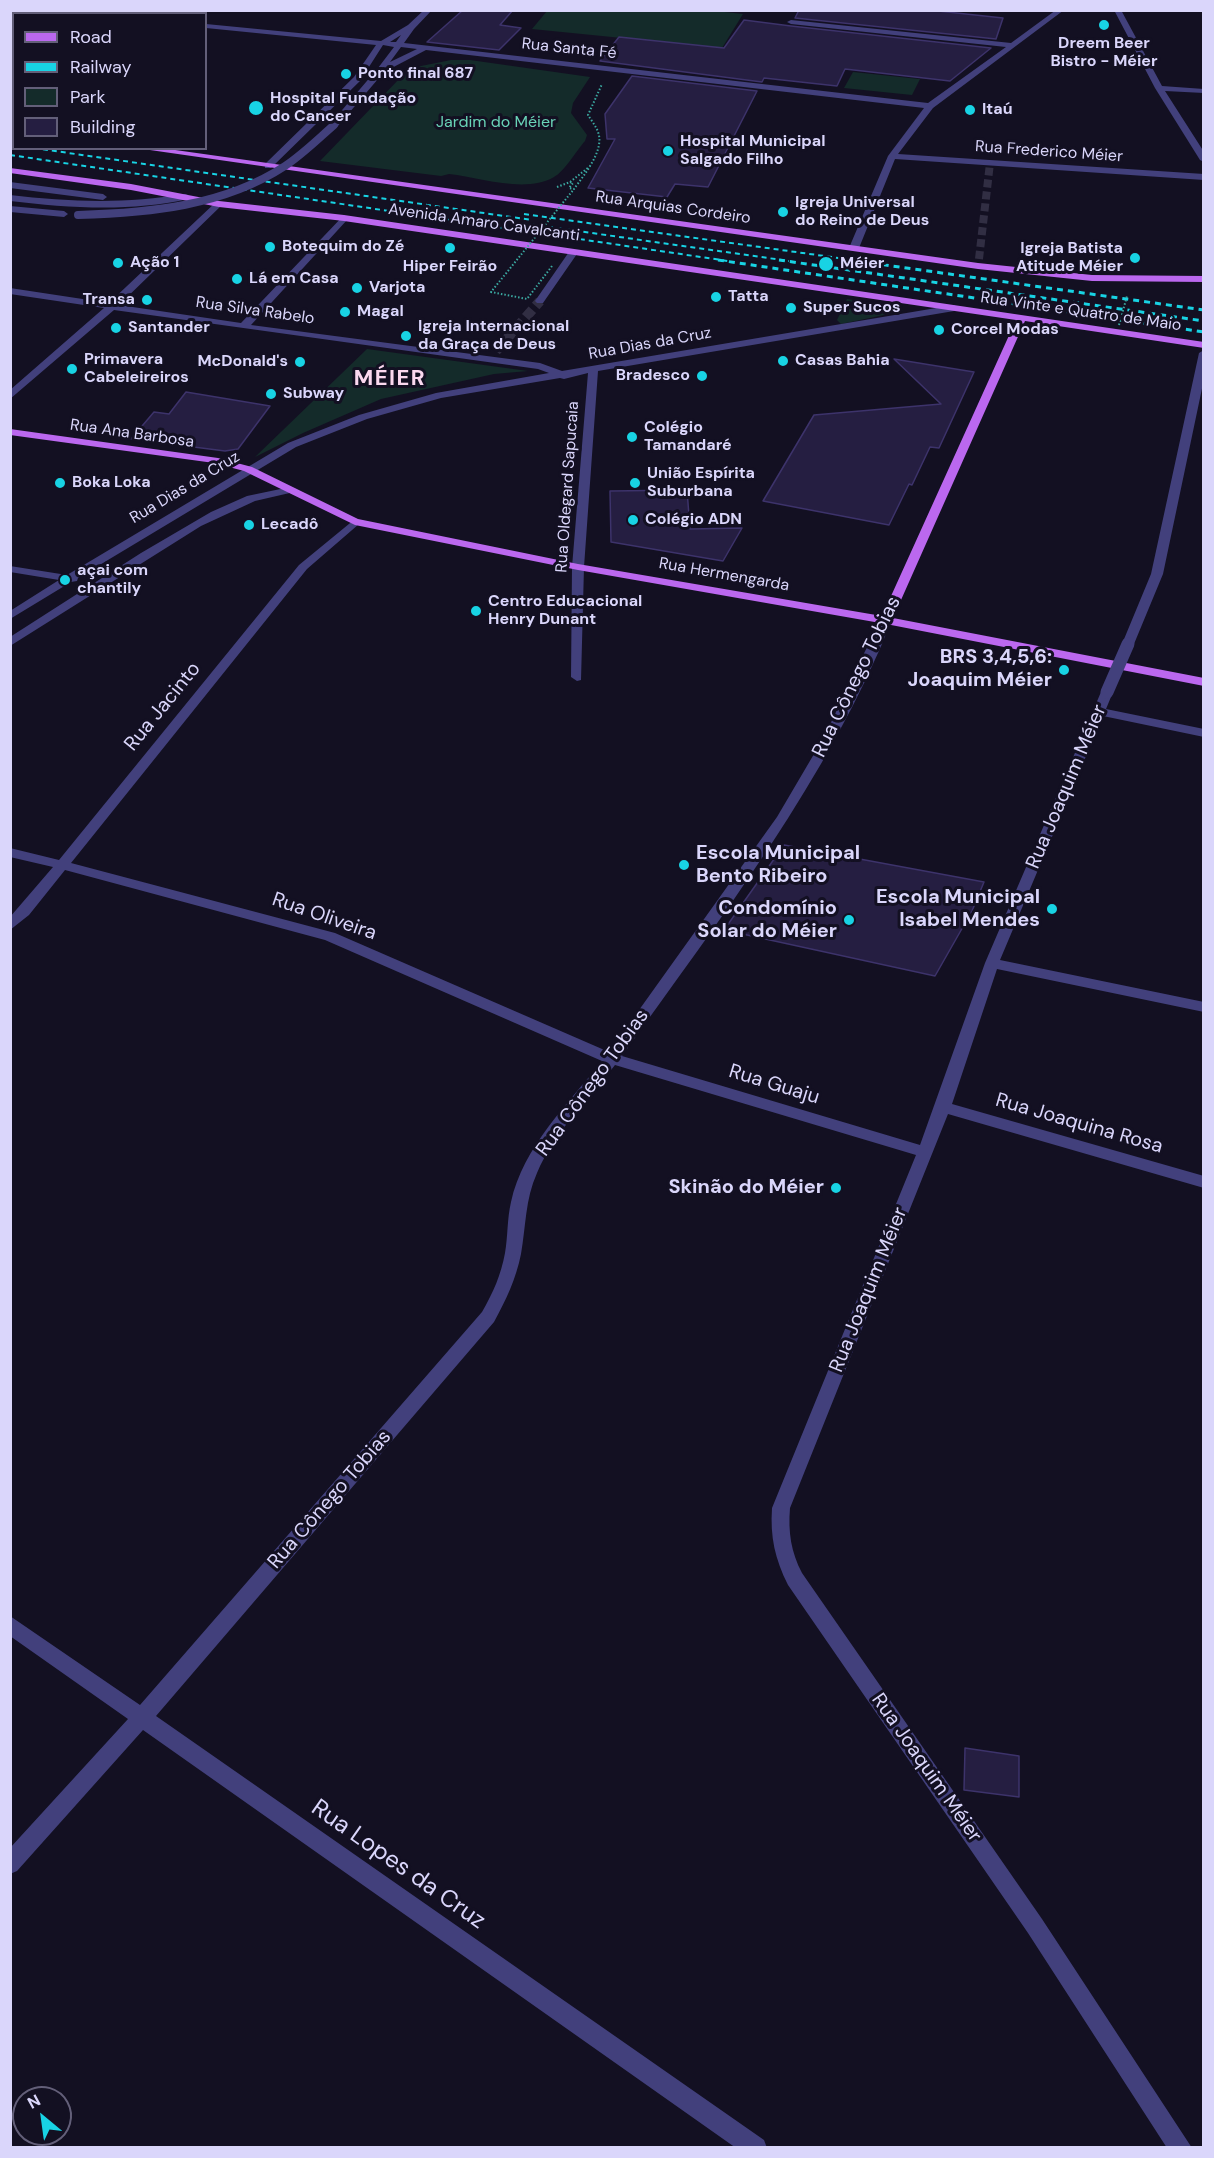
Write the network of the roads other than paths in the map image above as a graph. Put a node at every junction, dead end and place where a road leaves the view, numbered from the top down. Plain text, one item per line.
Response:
1 (429, 10) edge
2 (1061, 10) edge
3 (1117, 10) edge
4 (791, 22) dead end
5 (207, 26) edge
6 (411, 27) junction
7 (339, 38) junction
8 (380, 44) junction
9 (1011, 45) junction
10 (398, 46) junction
11 (423, 49) junction
12 (391, 54) junction
13 (362, 55) junction
14 (381, 70) junction
15 (1159, 88) junction
16 (1203, 91) edge
17 (930, 106) junction
18 (154, 150) edge
19 (891, 156) junction
20 (1203, 160) edge
21 (268, 166) junction
22 (10, 170) edge
23 (1203, 177) edge
24 (10, 185) edge
25 (185, 197) junction
26 (10, 198) edge
27 (145, 203) junction
28 (219, 204) junction
29 (10, 209) edge
30 (344, 218) junction
31 (854, 248) junction
32 (574, 251) junction
33 (1203, 279) edge
34 (10, 291) edge
35 (540, 301) tunnel mouth
36 (113, 305) junction
37 (954, 308) junction
38 (1022, 318) junction
39 (244, 326) junction
40 (1203, 345) edge
41 (1203, 353) edge
42 (593, 371) junction
43 (564, 376) junction
44 (10, 396) edge
45 (10, 432) edge
46 (248, 469) junction
47 (290, 490) junction
48 (355, 522) junction
49 (578, 567) junction
50 (10, 569) edge
51 (69, 578) junction
52 (103, 582) junction
53 (10, 616) edge
54 (886, 620) junction
55 (10, 643) edge
56 (577, 677) dead end
57 (1203, 682) edge
58 (1099, 711) junction
59 (1203, 733) edge
60 (10, 852) edge
61 (60, 865) junction
62 (10, 925) edge
63 (992, 963) junction
64 (1203, 1006) edge
65 (612, 1059) junction
66 (943, 1107) junction
67 (925, 1152) junction
68 (1203, 1182) edge
69 (10, 1625) edge
70 (143, 1716) junction
71 (10, 1864) edge
72 (756, 2148) edge
73 (1181, 2148) edge

1 - 6 street
2 - 9 street
3 - 15 street
4 - 9 street
5 - 7 street, Rua Santa Fé
6 - 8 street
6 - 10 street
7 - 8 street, Rua Santa Fé
7 - 13 street
8 - 10 street, Rua Santa Fé
8 - 12 street
8 - 13 street
9 - 17 street
10 - 11 street, Rua Santa Fé
10 - 12 street
11 - 14 street
11 - 17 street, Rua Santa Fé
12 - 14 street
13 - 21 street
14 - 29 street, bridge
15 - 16 street
15 - 20 street
17 - 19 street
18 - 21 main road, Rua Arquias Cordeiro
19 - 23 street, Rua Frederico Méier
19 - 31 street
21 - 31 main road, Rua Arquias Cordeiro
22 - 25 main road, Avenida Amaro Cavalcanti
24 - 27 street
25 - 27 street
25 - 28 main road, Avenida Amaro Cavalcanti
26 - 27 street
28 - 30 main road, Avenida Amaro Cavalcanti
28 - 36 street
30 - 32 main road, Avenida Amaro Cavalcanti
30 - 39 street
31 - 33 main road, Rua Arquias Cordeiro
32 - 35 street
32 - 37 main road, Avenida Amaro Cavalcanti
34 - 36 street, Rua Silva Rabelo
36 - 39 street, Rua Silva Rabelo
36 - 44 street
37 - 38 main road, Rua Vinte e Quatro de Maio
37 - 42 street, Rua Dias da Cruz
38 - 40 main road, Rua Vinte e Quatro de Maio
38 - 54 main road, Rua Cônego Tobias
39 - 43 street, Rua Silva Rabelo
41 - 58 street, Rua Joaquim Méier, bridge
42 - 43 street, Rua Dias da Cruz
42 - 49 street, Rua Oldegard Sapucaia
43 - 46 street, Rua Dias da Cruz
45 - 46 main road, Rua Ana Barbosa
46 - 47 main road, Rua Hermengarda
46 - 51 street, Rua Dias da Cruz
47 - 48 main road, Rua Hermengarda
47 - 52 street, Rua Dias da Cruz
48 - 49 main road, Rua Hermengarda
48 - 61 street, Rua Jacinto
49 - 54 main road, Rua Hermengarda
49 - 56 street, Rua Oldegard Sapucaia
50 - 51 street
51 - 52 street
51 - 53 street, Rua Dias da Cruz
52 - 55 street, Rua Dias da Cruz
54 - 57 main road, Rua Hermengarda
54 - 65 street, Rua Cônego Tobias
58 - 59 street
58 - 63 street, Rua Joaquim Méier
60 - 61 street, Rua Oliveira
61 - 62 street, Rua Jacinto
61 - 65 street, Rua Oliveira
63 - 64 street
63 - 66 street, Rua Joaquim Méier
65 - 67 street, Rua Guaju
65 - 70 street, Rua Cônego Tobias
66 - 67 street, Rua Joaquim Méier
66 - 68 street, Rua Joaquina Rosa
67 - 73 street, Rua Joaquim Méier
69 - 70 street, Rua Lopes da Cruz
70 - 71 street, Rua Cônego Tobias
70 - 72 street, Rua Lopes da Cruz

